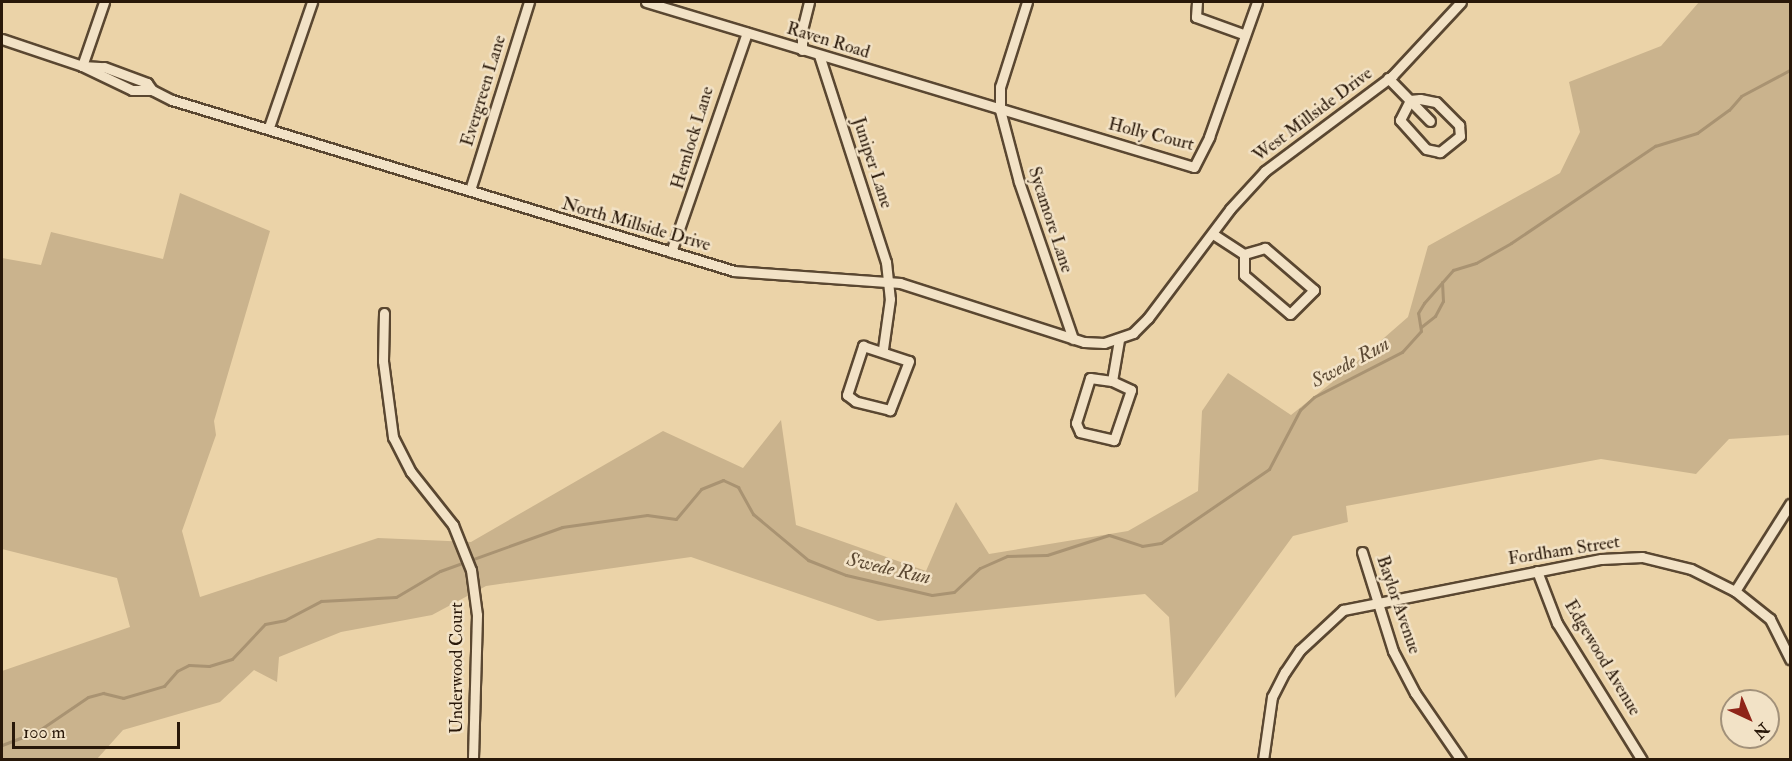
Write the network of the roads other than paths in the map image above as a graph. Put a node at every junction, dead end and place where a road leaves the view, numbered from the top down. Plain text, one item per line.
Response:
1 (104, 2) edge
2 (312, 2) edge
3 (529, 2) edge
4 (646, 2) edge
5 (809, 2) edge
6 (1027, 2) edge
7 (1197, 2) edge
8 (1257, 2) edge
9 (1461, 2) edge
10 (747, 33) junction
11 (1243, 34) junction
12 (2, 39) edge
13 (802, 50) junction
14 (819, 55) junction
15 (82, 66) junction
16 (1388, 78) junction
17 (1410, 100) junction
18 (1000, 110) junction
19 (1430, 121) dead end
20 (269, 128) junction
21 (470, 190) junction
22 (1213, 234) junction
23 (671, 252) junction
24 (1244, 254) junction
25 (889, 282) junction
26 (384, 313) dead end
27 (1073, 339) junction
28 (1119, 340) junction
29 (883, 349) junction
30 (1112, 381) junction
31 (1791, 504) edge
32 (1362, 552) dead end
33 (1538, 571) junction
34 (1735, 591) junction
35 (1376, 602) junction
36 (1791, 659) edge
37 (473, 759) edge
38 (1263, 759) edge
39 (1461, 759) edge
40 (1642, 759) edge

1 - 15 street
2 - 20 street
3 - 21 street, Evergreen Lane
4 - 10 street, Raven Road
5 - 13 street
6 - 18 street, Sycamore Lane
7 - 11 street
8 - 11 street, Holly Court
9 - 16 street, West Millside Drive
10 - 13 street, Raven Road
10 - 23 street, Hemlock Lane
11 - 18 street, Holly Court
12 - 15 street, North Millside Drive
13 - 14 street, Raven Road
14 - 18 street, Raven Road
14 - 25 street, Juniper Lane
15 - 20 street, North Millside Drive
16 - 17 street
16 - 22 street, West Millside Drive
17 - 17 street
17 - 19 street
18 - 27 street, Sycamore Lane
20 - 21 street, North Millside Drive
21 - 23 street, North Millside Drive
22 - 24 street
22 - 28 street, West Millside Drive
23 - 25 street, North Millside Drive
24 - 24 street
25 - 27 street, North Millside Drive
25 - 29 street, Juniper Lane
26 - 37 street, Underwood Court
27 - 28 street, North Millside Drive
28 - 30 street
29 - 29 street
30 - 30 street
31 - 34 street
32 - 35 street, Baylor Avenue
33 - 34 street, Fordham Street
33 - 35 street, Fordham Street
33 - 40 street, Edgewood Avenue
34 - 36 street, Fordham Street
35 - 38 street, Fordham Street
35 - 39 street, Baylor Avenue

